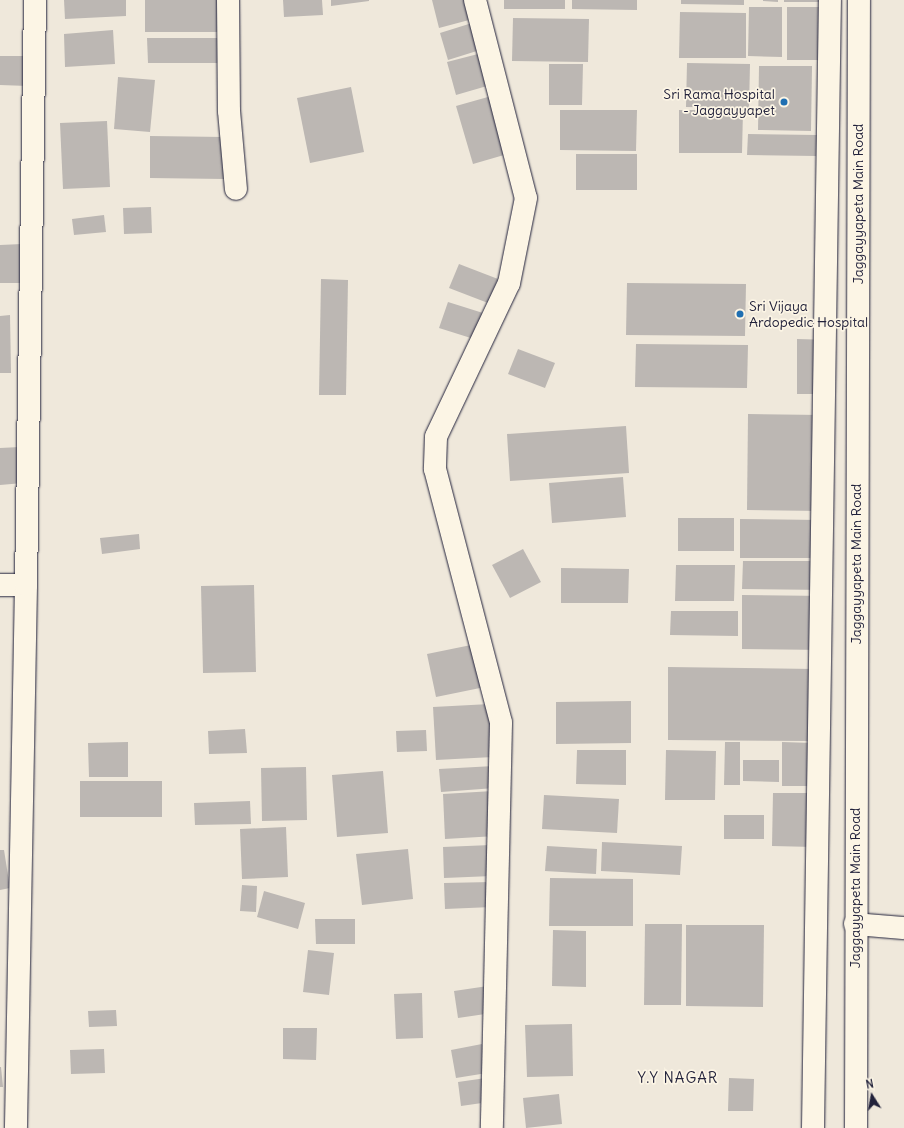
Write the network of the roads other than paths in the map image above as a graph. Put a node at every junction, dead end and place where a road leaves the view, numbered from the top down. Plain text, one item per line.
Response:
1 (35, 0) edge
2 (228, 0) edge
3 (475, 0) edge
4 (830, 0) edge
5 (859, 0) edge
6 (236, 189) dead end
7 (0, 585) edge
8 (26, 585) junction
9 (855, 924) junction
10 (904, 928) edge
11 (16, 1128) edge
12 (492, 1128) edge
13 (813, 1128) edge
14 (856, 1128) edge

1 - 8 street
2 - 6 street
3 - 12 street
4 - 13 street
5 - 9 street, Jaggayyapeta Main Road
7 - 8 street
8 - 11 street
9 - 10 street
9 - 14 street, Jaggayyapeta Main Road

